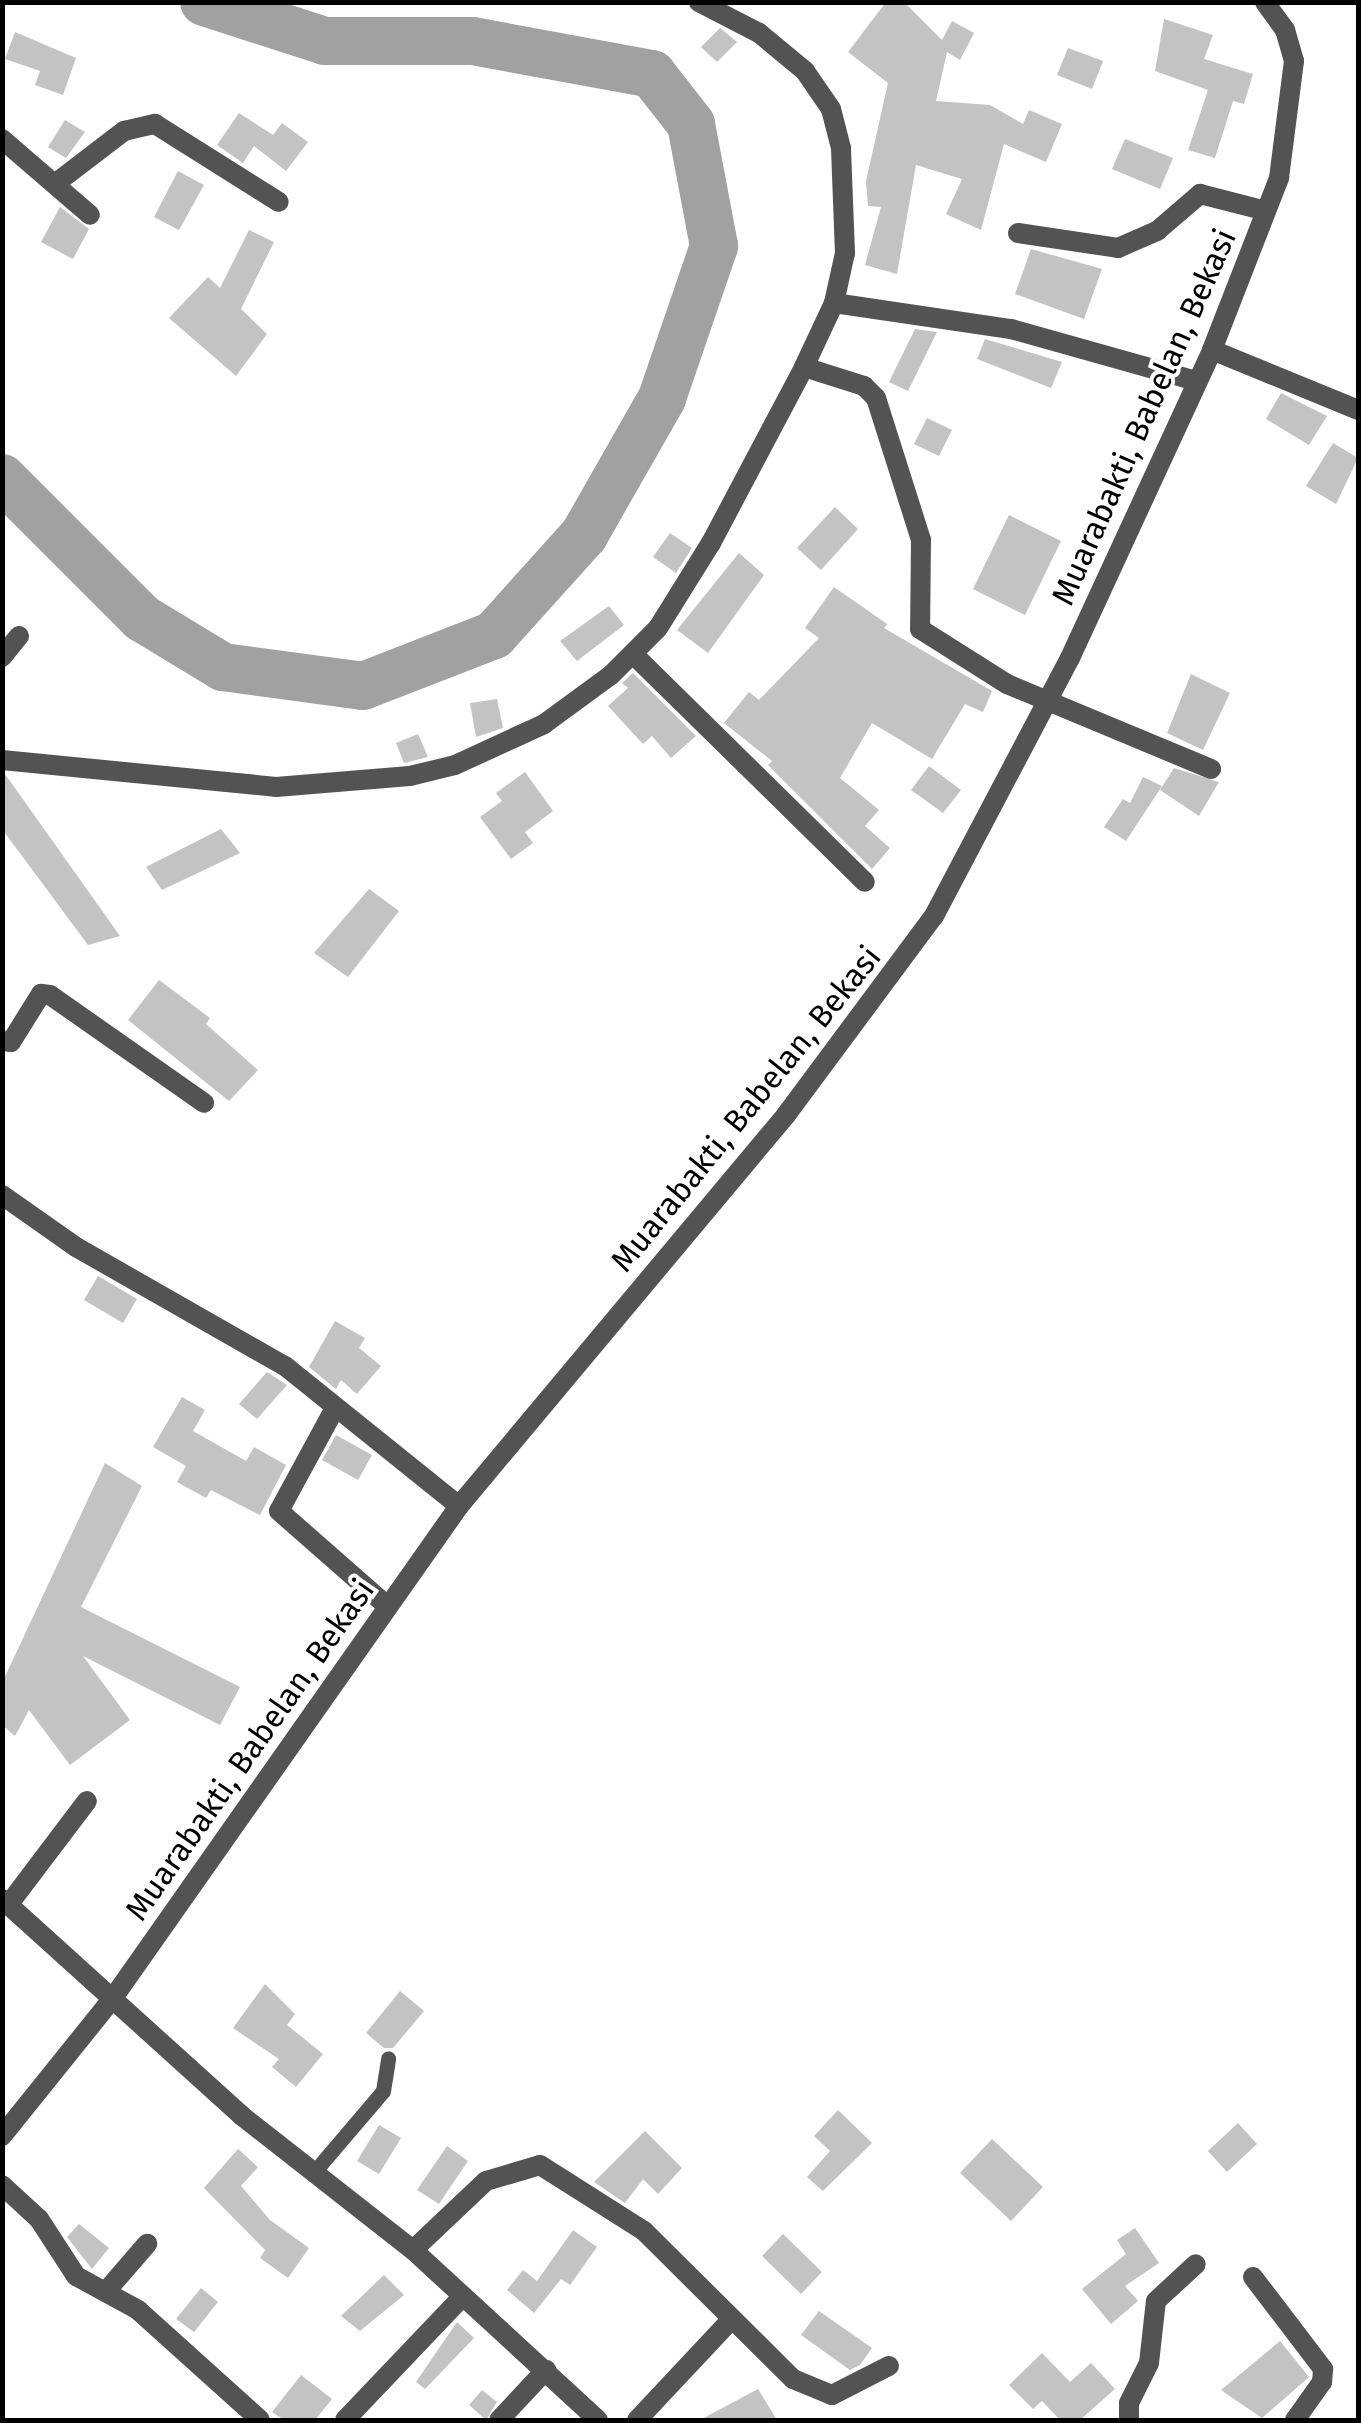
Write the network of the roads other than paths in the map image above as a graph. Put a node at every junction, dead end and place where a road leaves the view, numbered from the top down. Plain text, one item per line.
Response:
1 (699, 2) edge
2 (1265, 2) edge
3 (2, 139) edge
4 (56, 183) junction
5 (279, 202) dead end
6 (1266, 211) junction
7 (90, 215) dead end
8 (1018, 233) dead end
9 (834, 303) junction
10 (1212, 350) junction
11 (804, 367) junction
12 (1196, 381) junction
13 (1358, 410) edge
14 (19, 636) dead end
15 (634, 654) junction
16 (2, 656) edge
17 (1048, 700) junction
18 (2, 760) edge
19 (1212, 768) dead end
20 (865, 882) dead end
21 (2, 1041) edge
22 (204, 1103) dead end
23 (2, 1195) edge
24 (335, 1408) junction
25 (459, 1506) junction
26 (387, 1606) junction
27 (87, 1801) dead end
28 (6, 1901) edge
29 (114, 1998) junction
30 (388, 2058) dead end
31 (2, 2136) edge
32 (314, 2172) junction
33 (2, 2185) edge
34 (147, 2244) dead end
35 (413, 2250) junction
36 (1196, 2264) dead end
37 (1253, 2277) dead end
38 (108, 2289) junction
39 (464, 2296) junction
40 (732, 2319) junction
41 (889, 2366) dead end
42 (546, 2370) junction
43 (260, 2420) edge
44 (345, 2420) edge
45 (499, 2420) edge
46 (598, 2420) edge
47 (637, 2420) edge
48 (1129, 2420) edge
49 (1295, 2420) edge

1 - 9 street
2 - 6 street, Muarabakti, Babelan, Bekasi
3 - 4 street
4 - 5 street
4 - 7 street
6 - 8 street
6 - 10 street, Muarabakti, Babelan, Bekasi
9 - 11 street
9 - 12 street
10 - 12 street, Muarabakti, Babelan, Bekasi
10 - 13 street
11 - 15 street
11 - 17 street
12 - 17 street, Muarabakti, Babelan, Bekasi
14 - 16 street
15 - 18 street
15 - 20 street
17 - 19 street
17 - 25 street, Muarabakti, Babelan, Bekasi
21 - 22 street
23 - 24 street
24 - 25 street
24 - 26 street
25 - 26 street, Muarabakti, Babelan, Bekasi
26 - 29 street, Muarabakti, Babelan, Bekasi
27 - 28 street
28 - 29 street
29 - 31 street, Muarabakti, Babelan, Bekasi
29 - 32 street
30 - 32 lane
32 - 35 street
33 - 38 street
34 - 38 street
35 - 39 street
35 - 40 street
36 - 48 street
37 - 49 street
38 - 43 street
39 - 42 street
39 - 44 street
40 - 41 street
40 - 47 street
42 - 45 street
42 - 46 street

